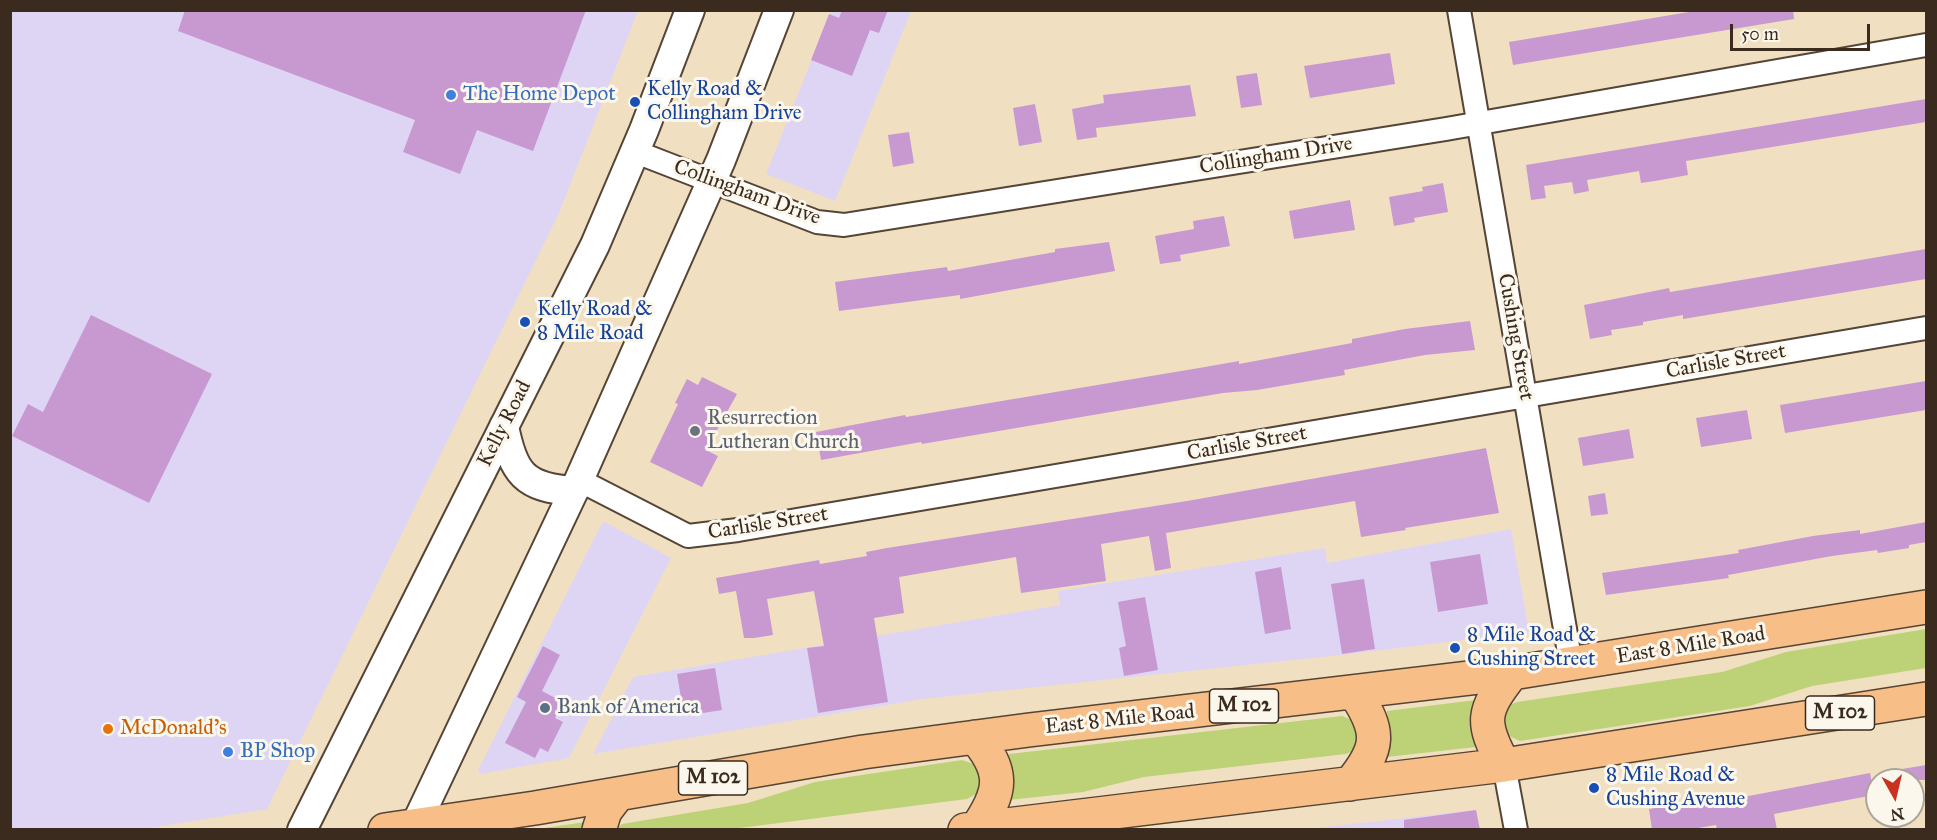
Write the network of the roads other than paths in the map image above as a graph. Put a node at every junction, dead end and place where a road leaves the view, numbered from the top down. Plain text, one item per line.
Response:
1 (690, 10) edge
2 (779, 10) edge
3 (1459, 10) edge
4 (1926, 45) edge
5 (1478, 123) junction
6 (636, 152) junction
7 (711, 181) junction
8 (1926, 328) edge
9 (1526, 397) junction
10 (504, 426) junction
11 (576, 486) junction
12 (1926, 607) edge
13 (1571, 664) junction
14 (1512, 673) junction
15 (1355, 693) junction
16 (1926, 699) edge
17 (975, 737) junction
18 (1504, 765) junction
19 (1350, 784) junction
20 (618, 794) junction
21 (405, 828) edge
22 (971, 829) edge
23 (302, 830) edge
24 (599, 830) edge
25 (1515, 830) edge

1 - 6 street, Kelly Road
2 - 7 street
3 - 5 street, Cushing Street
4 - 5 street, Collingham Drive
5 - 7 street, Collingham Drive
5 - 9 street, Cushing Street
6 - 7 street, Collingham Drive
6 - 10 street, Kelly Road
7 - 11 street
8 - 9 street, Carlisle Street
9 - 11 street, Carlisle Street
9 - 13 street, Cushing Street
10 - 11 street
10 - 23 street, Kelly Road
11 - 21 street
12 - 13 highway, East 8 Mile Road / M 102
13 - 14 highway, East 8 Mile Road / M 102
14 - 15 highway, East 8 Mile Road / M 102
14 - 18 highway
15 - 17 highway, East 8 Mile Road / M 102
15 - 19 highway
16 - 18 highway, M 102
17 - 20 highway, East 8 Mile Road / M 102
17 - 22 highway
18 - 19 highway, M 102
18 - 25 street
19 - 22 highway, M 102
20 - 21 highway, East 8 Mile Road / M 102
20 - 24 highway

